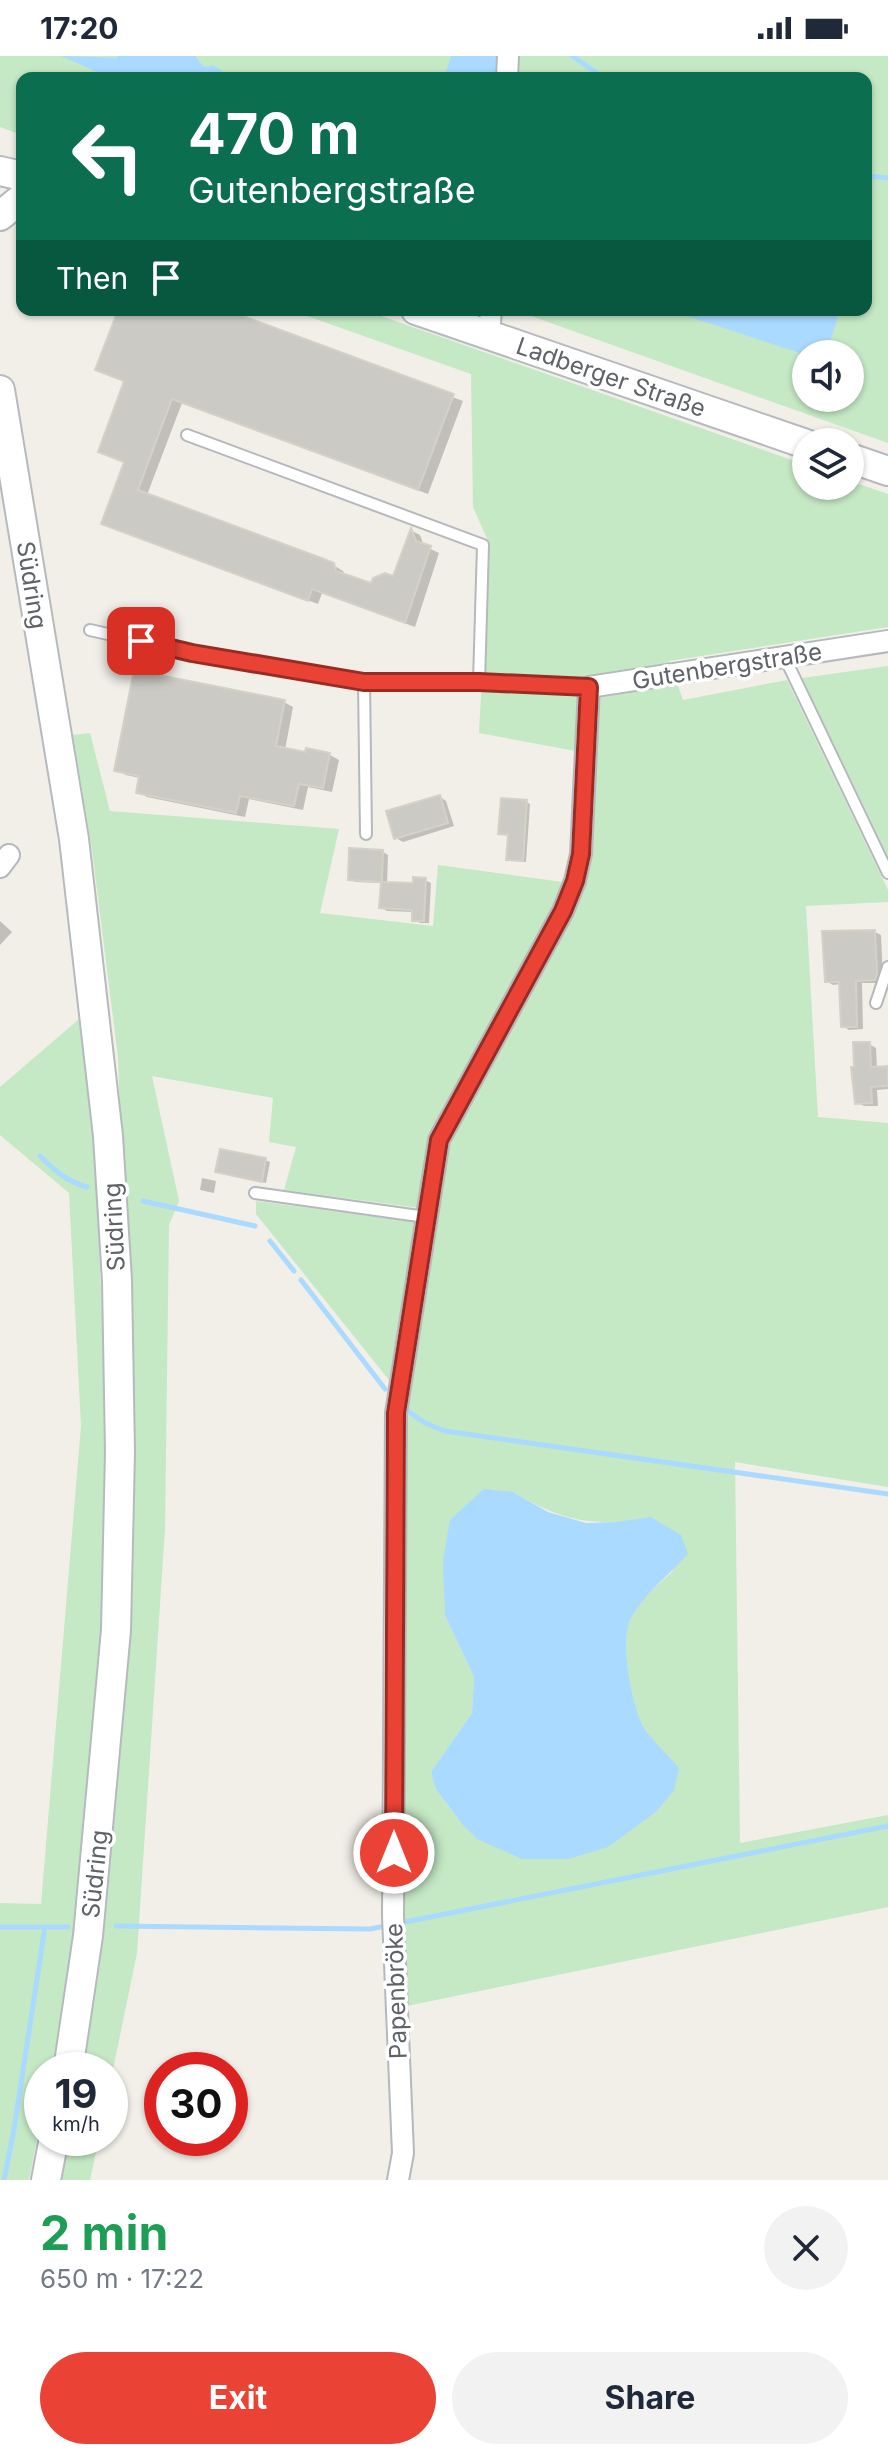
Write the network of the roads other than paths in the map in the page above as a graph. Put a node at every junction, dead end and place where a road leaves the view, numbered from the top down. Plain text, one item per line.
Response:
1 (16, 203) edge
2 (0, 216) edge
3 (450, 316) edge
4 (490, 323) edge
5 (0, 390) edge
6 (187, 435) dead end
7 (792, 439) edge
8 (864, 463) edge
9 (888, 471) edge
10 (90, 630) dead end
11 (888, 641) edge
12 (784, 656) junction
13 (364, 682) junction
14 (479, 682) junction
15 (589, 687) junction
16 (366, 834) dead end
17 (888, 873) edge
18 (888, 967) edge
19 (876, 1003) dead end
20 (255, 1193) dead end
21 (426, 1217) junction
22 (71, 2052) edge
23 (51, 2156) edge
24 (46, 2180) edge
25 (398, 2180) edge

1 - 2 main road
3 - 4 main road, Ladberger Straße
4 - 7 main road, Ladberger Straße
5 - 22 main road, Südring
6 - 14 lane
8 - 9 main road
10 - 13 lane, Gutenbergstraße
11 - 12 street, Gutenbergstraße
12 - 15 street, Gutenbergstraße
12 - 17 lane
13 - 14 lane, Gutenbergstraße
13 - 16 lane
14 - 15 lane, Gutenbergstraße
15 - 21 street, Papenbröke
18 - 19 lane
20 - 21 lane
21 - 25 street, Papenbröke
23 - 24 main road

